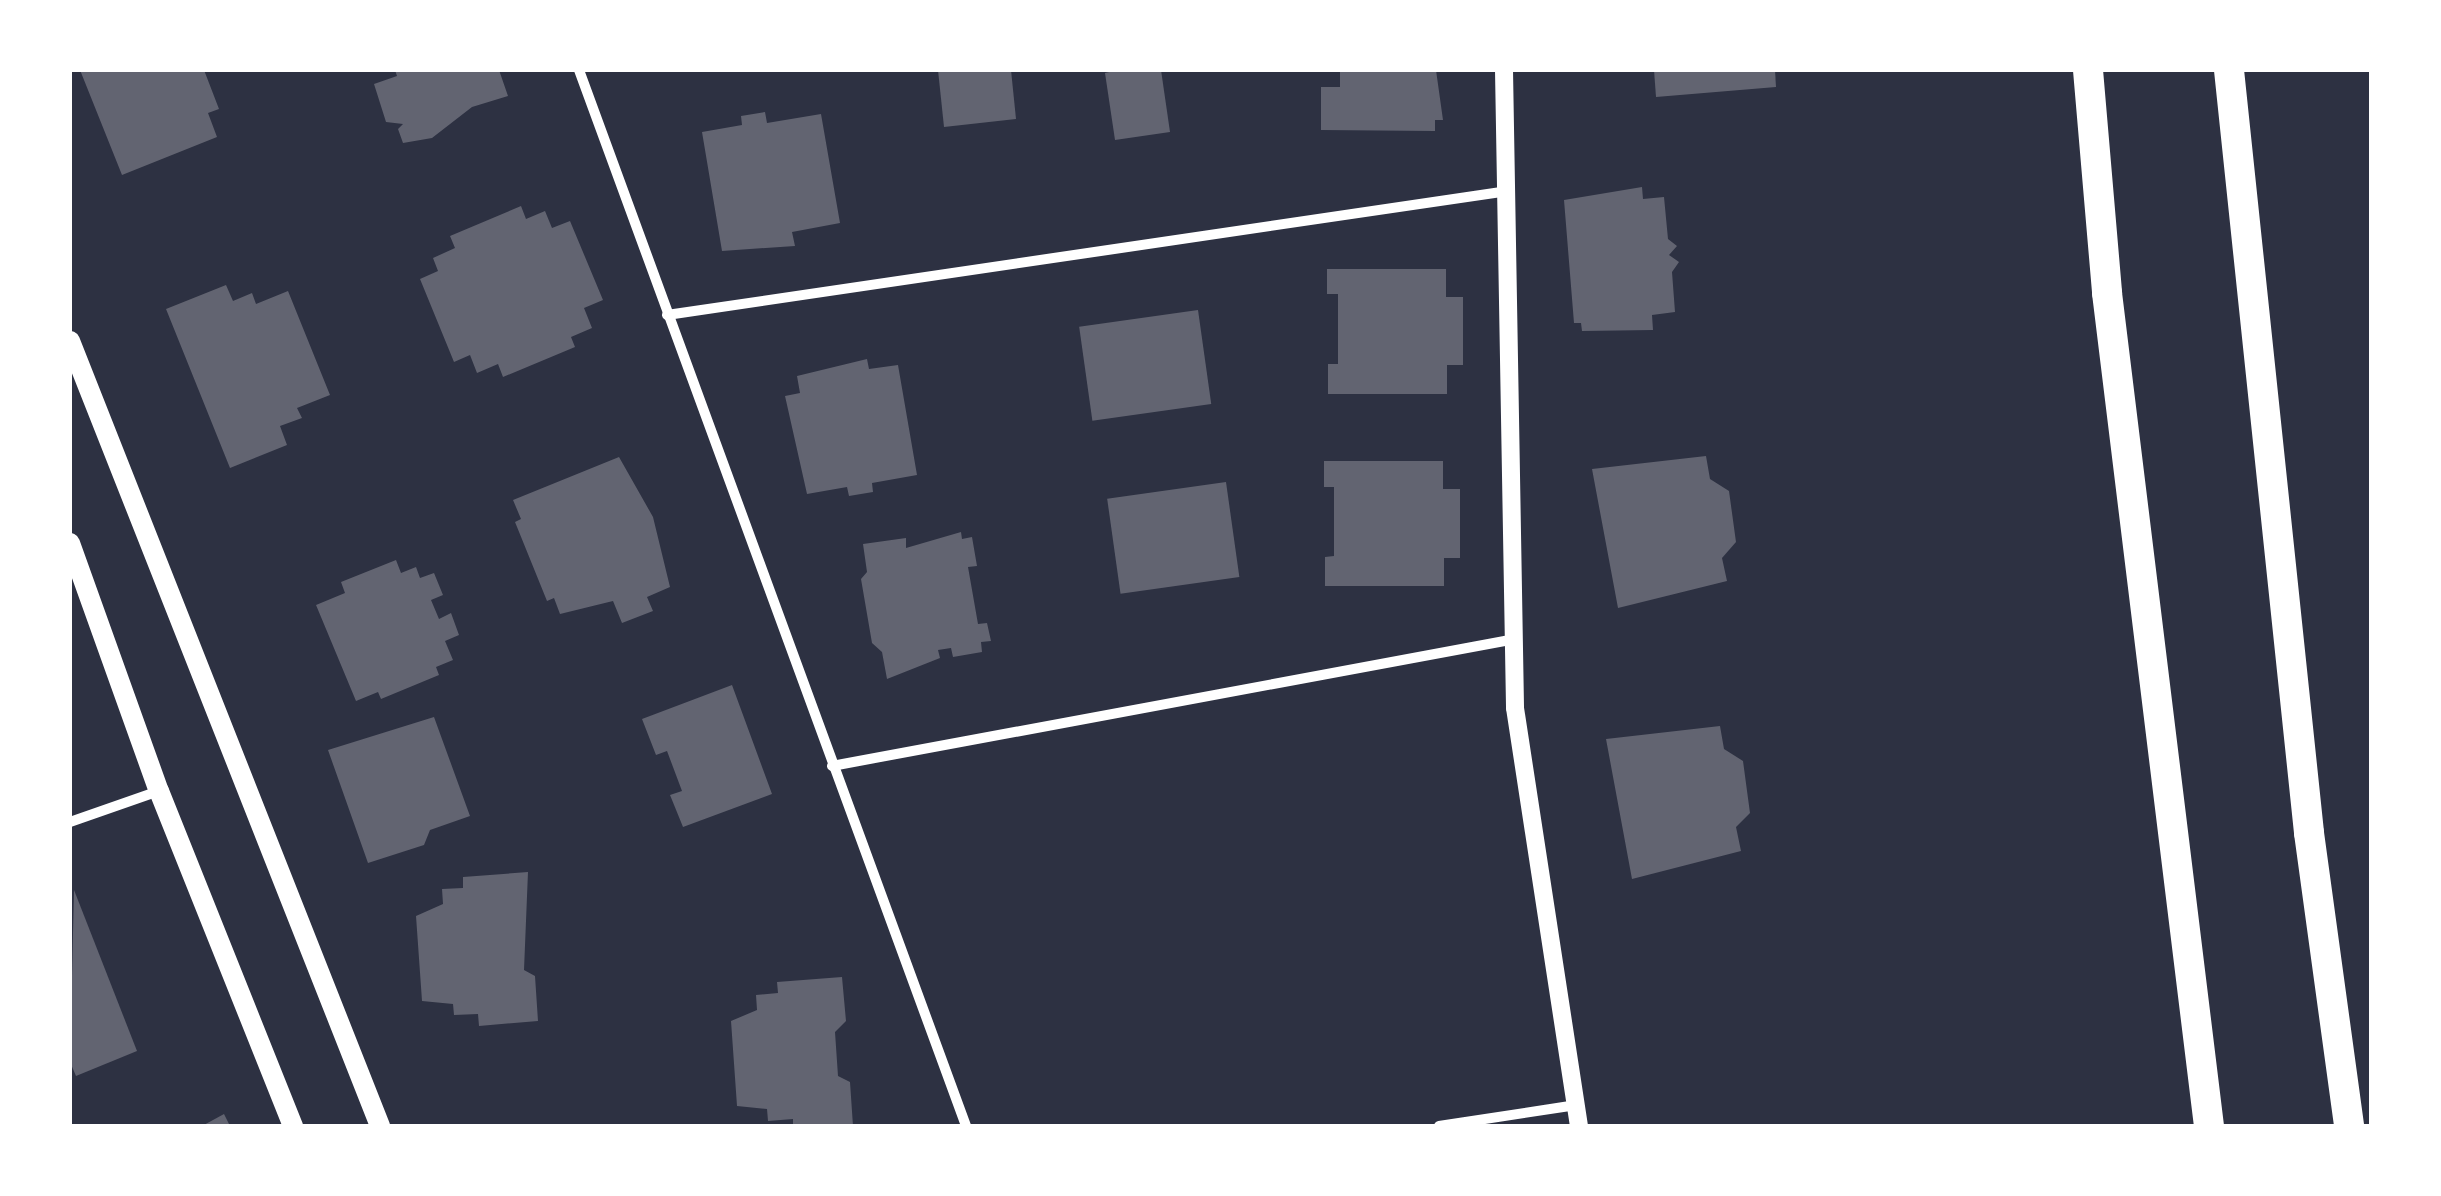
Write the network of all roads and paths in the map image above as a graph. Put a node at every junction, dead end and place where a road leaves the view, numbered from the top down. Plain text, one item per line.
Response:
1 (578, 70) edge
2 (1504, 70) edge
3 (2088, 70) edge
4 (2229, 70) edge
5 (1508, 191) junction
6 (668, 314) junction
7 (70, 341) edge
8 (70, 544) edge
9 (1515, 639) junction
10 (832, 766) junction
11 (159, 790) junction
12 (70, 822) edge
13 (1576, 1105) junction
14 (293, 1126) edge
15 (380, 1126) edge
16 (966, 1126) edge
17 (1439, 1126) edge
18 (1579, 1126) edge
19 (2208, 1126) edge
20 (2349, 1126) edge

1 - 6 street
2 - 5 street
3 - 19 highway
4 - 20 highway
5 - 6 street
5 - 9 street
6 - 10 street
7 - 15 main road
8 - 11 main road
9 - 10 street
9 - 13 street
10 - 16 street
11 - 12 street
11 - 14 main road
13 - 17 street
13 - 18 street

